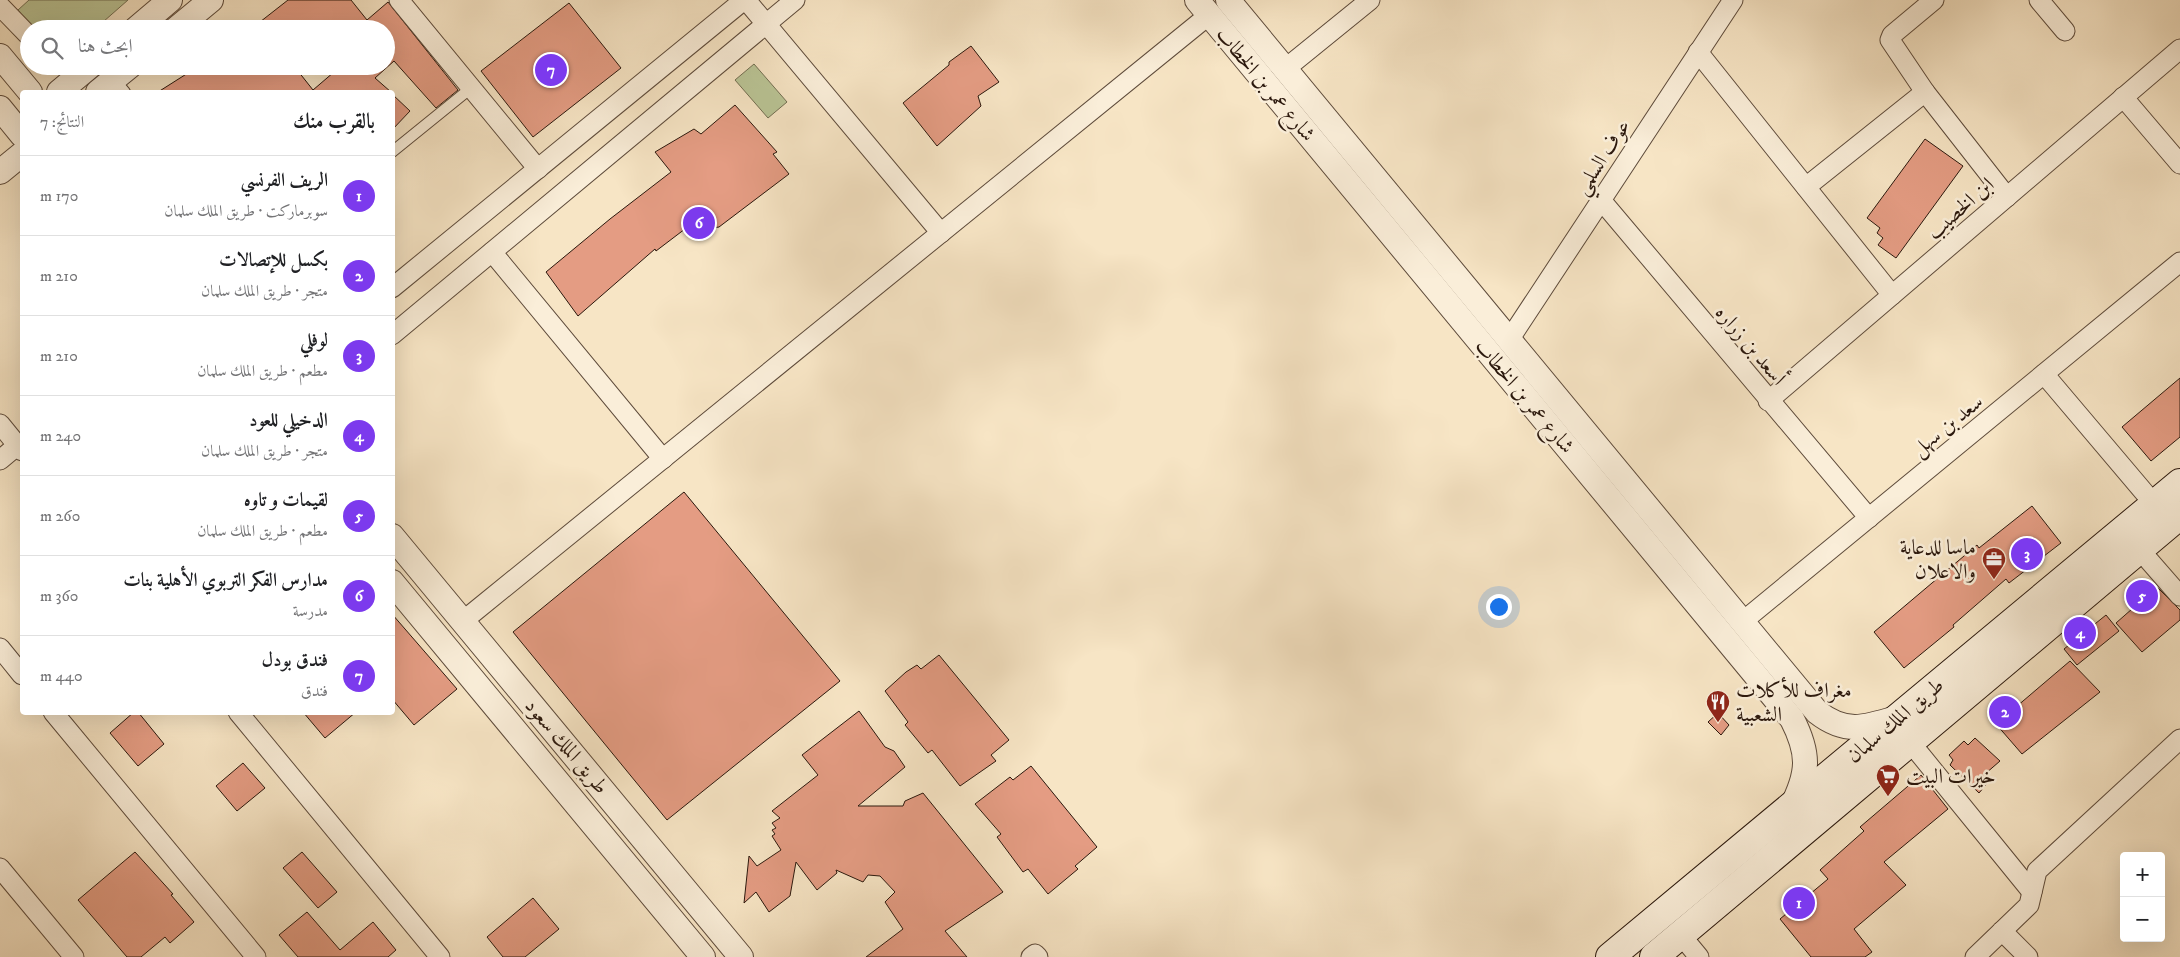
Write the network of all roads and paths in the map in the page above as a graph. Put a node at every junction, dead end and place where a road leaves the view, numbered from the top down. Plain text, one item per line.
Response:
1 (170, 0) edge
2 (211, 0) edge
3 (745, 0) edge
4 (796, 0) edge
5 (1228, 0) edge
6 (1370, 0) edge
7 (1733, 0) edge
8 (1934, 0) edge
9 (2039, 0) edge
10 (403, 1) edge
11 (0, 6) edge
12 (1203, 8) edge
13 (147, 20) edge
14 (187, 20) edge
15 (767, 24) junction
16 (20, 27) edge
17 (2065, 31) dead end
18 (2180, 49) edge
19 (1698, 52) junction
20 (0, 56) edge
21 (1285, 69) junction
22 (79, 75) edge
23 (471, 88) junction
24 (28, 90) edge
25 (61, 90) edge
26 (1925, 92) junction
27 (2124, 97) junction
28 (395, 150) edge
29 (20, 156) edge
30 (2180, 164) edge
31 (538, 169) junction
32 (0, 172) edge
33 (1806, 187) junction
34 (2007, 197) junction
35 (1601, 200) junction
36 (942, 233) junction
37 (492, 252) junction
38 (2180, 262) edge
39 (395, 286) edge
40 (1892, 295) junction
41 (395, 333) edge
42 (1509, 340) junction
43 (2044, 374) junction
44 (1768, 401) junction
45 (0, 424) edge
46 (20, 448) edge
47 (663, 459) junction
48 (0, 460) edge
49 (2180, 483) edge
50 (2154, 504) junction
51 (2180, 515) edge
52 (1869, 518) junction
53 (395, 540) edge
54 (2139, 550) junction
55 (395, 586) edge
56 (2180, 596) edge
57 (463, 621) junction
58 (1742, 622) junction
59 (0, 648) edge
60 (20, 673) edge
61 (55, 715) edge
62 (240, 715) edge
63 (1896, 718) junction
64 (2180, 739) edge
65 (1910, 742) junction
66 (1791, 809) junction
67 (0, 868) edge
68 (2032, 892) junction
69 (2002, 931) junction
70 (1680, 934) junction
71 (438, 956) edge
72 (74, 957) edge
73 (256, 957) edge
74 (703, 957) edge
75 (741, 957) edge
76 (1031, 957) edge
77 (1038, 957) edge
78 (1610, 957) edge
79 (1654, 957) edge
80 (1699, 957) edge
81 (1975, 957) edge
82 (2028, 957) edge

1 - 13 street
2 - 14 street
3 - 15 street
3 - 31 street
4 - 15 street
5 - 21 street, شارع عمر بن الخطاب
6 - 21 street
7 - 19 street, عوف السلمي
8 - 26 street
9 - 17 street
10 - 23 street
11 - 16 street
12 - 36 street
12 - 66 street, شارع عمر بن الخطاب
15 - 36 street
15 - 37 street
18 - 27 street, ابن الخصيب
19 - 33 street
19 - 35 street, عوف السلمي
20 - 24 street
21 - 42 street, شارع عمر بن الخطاب
22 - 25 street
23 - 28 lane
23 - 31 street
26 - 33 street
26 - 34 street
27 - 30 street
27 - 34 street, ابن الخصيب
29 - 32 street
31 - 39 street
33 - 40 street
34 - 40 street, ابن الخصيب
35 - 42 street, عوف السلمي
35 - 44 street, أسعد بن زراره
36 - 47 street
37 - 41 street
37 - 47 street
38 - 43 street, سعد بن سهل
40 - 44 street, ابن الخصيب
42 - 58 street, شارع عمر بن الخطاب
43 - 50 street
43 - 52 street, سعد بن سهل
44 - 52 street, أسعد بن زراره
45 - 46 street
46 - 48 street
47 - 57 street
49 - 50 main road, طريق الملك سلمان
50 - 63 main road, طريق الملك سلمان
51 - 54 main road, طريق الملك سلمان
52 - 58 street, سعد بن سهل
53 - 57 street, طريق الملك سعود
54 - 56 street
54 - 65 main road, طريق الملك سلمان
55 - 74 street, طريق الملك سعود
57 - 75 street, طريق الملك سعود
58 - 63 street, شارع عمر بن الخطاب
59 - 60 street
61 - 73 street
62 - 71 street
63 - 66 main road, طريق الملك سلمان
64 - 68 street
65 - 68 street
65 - 70 main road, طريق الملك سلمان
66 - 78 main road, طريق الملك سلمان
67 - 72 street
68 - 69 street
69 - 81 street
69 - 82 street
70 - 79 main road, طريق الملك سلمان
70 - 80 street
76 - 77 street

